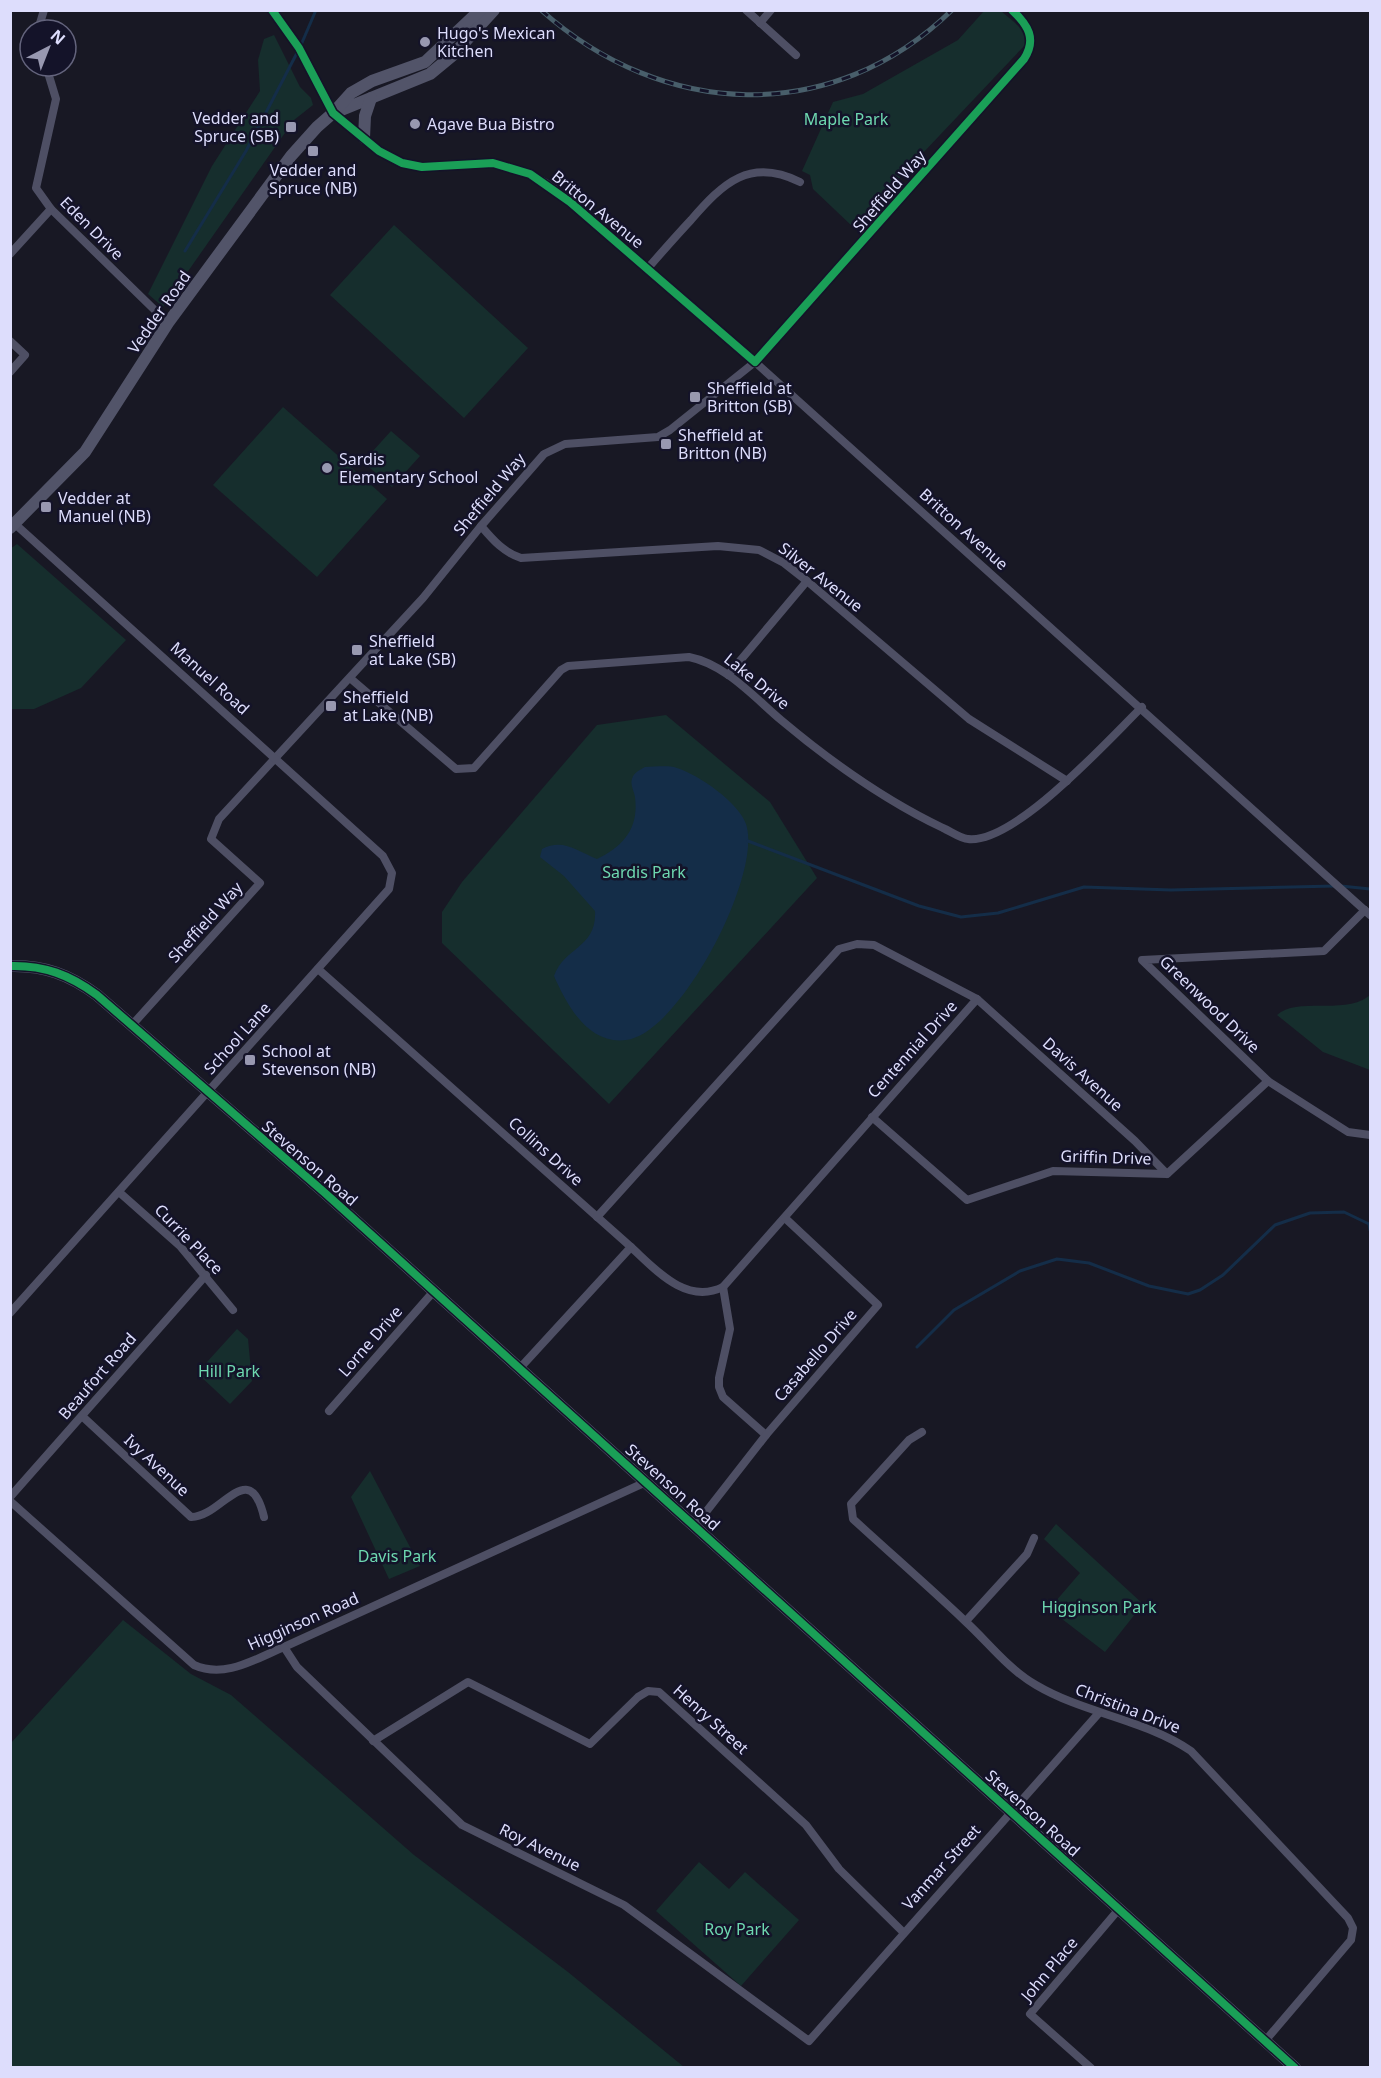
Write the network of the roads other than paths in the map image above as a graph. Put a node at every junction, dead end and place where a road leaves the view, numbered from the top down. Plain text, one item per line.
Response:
1 (272, 10) edge
2 (480, 10) edge
3 (494, 10) edge
4 (746, 10) edge
5 (771, 10) edge
6 (1012, 10) edge
7 (760, 23) junction
8 (796, 55) dead end
9 (50, 78) edge
10 (371, 98) junction
11 (333, 113) junction
12 (364, 138) junction
13 (800, 182) dead end
14 (51, 209) junction
15 (10, 254) edge
16 (648, 268) junction
17 (168, 323) junction
18 (10, 341) edge
19 (755, 362) junction
20 (10, 372) edge
21 (481, 525) junction
22 (13, 526) edge
23 (807, 581) junction
24 (728, 675) junction
25 (350, 678) junction
26 (1142, 707) junction
27 (276, 758) junction
28 (1067, 781) junction
29 (383, 856) joint
30 (1368, 913) edge
31 (10, 966) edge
32 (318, 969) junction
33 (977, 999) junction
34 (132, 1026) junction
35 (1268, 1081) junction
36 (207, 1093) junction
37 (872, 1117) junction
38 (1371, 1135) edge
39 (1167, 1174) junction
40 (119, 1192) junction
41 (597, 1217) junction
42 (785, 1218) junction
43 (631, 1247) junction
44 (206, 1275) junction
45 (723, 1287) junction
46 (434, 1292) junction
47 (233, 1310) dead end
48 (10, 1313) edge
49 (520, 1368) junction
50 (328, 1411) dead end
51 (82, 1416) junction
52 (922, 1432) dead end
53 (766, 1435) junction
54 (646, 1482) junction
55 (10, 1499) edge
56 (264, 1517) dead end
57 (696, 1526) junction
58 (1034, 1538) dead end
59 (966, 1621) junction
60 (284, 1647) junction
61 (1098, 1714) junction
62 (374, 1741) junction
63 (1011, 1812) junction
64 (1119, 1909) junction
65 (903, 1932) junction
66 (1265, 2041) junction
67 (809, 2042) joint
68 (1091, 2067) edge
69 (1295, 2067) edge

1 - 11 street
2 - 11 street, Vedder Road
3 - 10 street, Vedder Road
4 - 7 street
5 - 7 street
6 - 19 street, Sheffield Way
7 - 8 street
9 - 14 street, Eden Drive
10 - 11 street, Vedder Road
10 - 12 street
11 - 12 street, Britton Avenue
11 - 17 street, Vedder Road
12 - 16 street, Britton Avenue
13 - 16 street
14 - 15 street
14 - 17 street, Eden Drive
16 - 19 street, Britton Avenue
17 - 22 street, Vedder Road
18 - 20 street
19 - 21 street, Sheffield Way
19 - 26 street, Britton Avenue
21 - 23 street, Silver Avenue
21 - 25 street, Sheffield Way
22 - 27 street, Manuel Road
23 - 24 street
23 - 28 street, Silver Avenue
24 - 25 street, Lake Drive
24 - 28 street, Lake Drive
25 - 27 street, Sheffield Way
26 - 28 street, Lake Drive
26 - 30 street, Britton Avenue
27 - 29 street, Manuel Road
27 - 34 street, Sheffield Way
29 - 32 street, School Lane
30 - 35 street, Greenwood Drive
31 - 34 street, Stevenson Road
32 - 36 street, School Lane
32 - 41 street, Collins Drive
33 - 37 street, Centennial Drive
33 - 39 street, Davis Avenue
33 - 41 street, Centennial Drive
34 - 36 street, Stevenson Road
35 - 38 street, Greenwood Drive
35 - 39 street, Griffin Drive
36 - 40 street, School Lane
36 - 46 street, Stevenson Road
37 - 39 street, Griffin Drive
37 - 42 street, Centennial Drive
40 - 44 street, Currie Place
40 - 48 street, School Lane
41 - 43 street, Collins Drive
42 - 45 street, Centennial Drive
42 - 53 street, Casabello Drive
43 - 45 street
43 - 49 street
44 - 47 street, Currie Place
44 - 51 street, Beaufort Road
45 - 53 street
46 - 49 street, Stevenson Road
46 - 50 street, Lorne Drive
49 - 54 street, Stevenson Road
51 - 55 street, Beaufort Road
51 - 56 street, Ivy Avenue
52 - 59 street, Christina Drive
53 - 57 street, Casabello Drive
54 - 57 street, Stevenson Road
54 - 60 street, Higginson Road
55 - 60 street, Higginson Road
57 - 63 street, Stevenson Road
58 - 59 street
59 - 61 street, Christina Drive
60 - 62 street, Roy Avenue
61 - 63 street, Vanmar Street
61 - 66 street, Christina Drive
62 - 65 street, Henry Street
62 - 67 street, Roy Avenue
63 - 64 street, Stevenson Road
63 - 65 street, Vanmar Street
64 - 66 street, Stevenson Road
64 - 68 street, John Place
65 - 67 street, Vanmar Street
66 - 69 street, Stevenson Road

